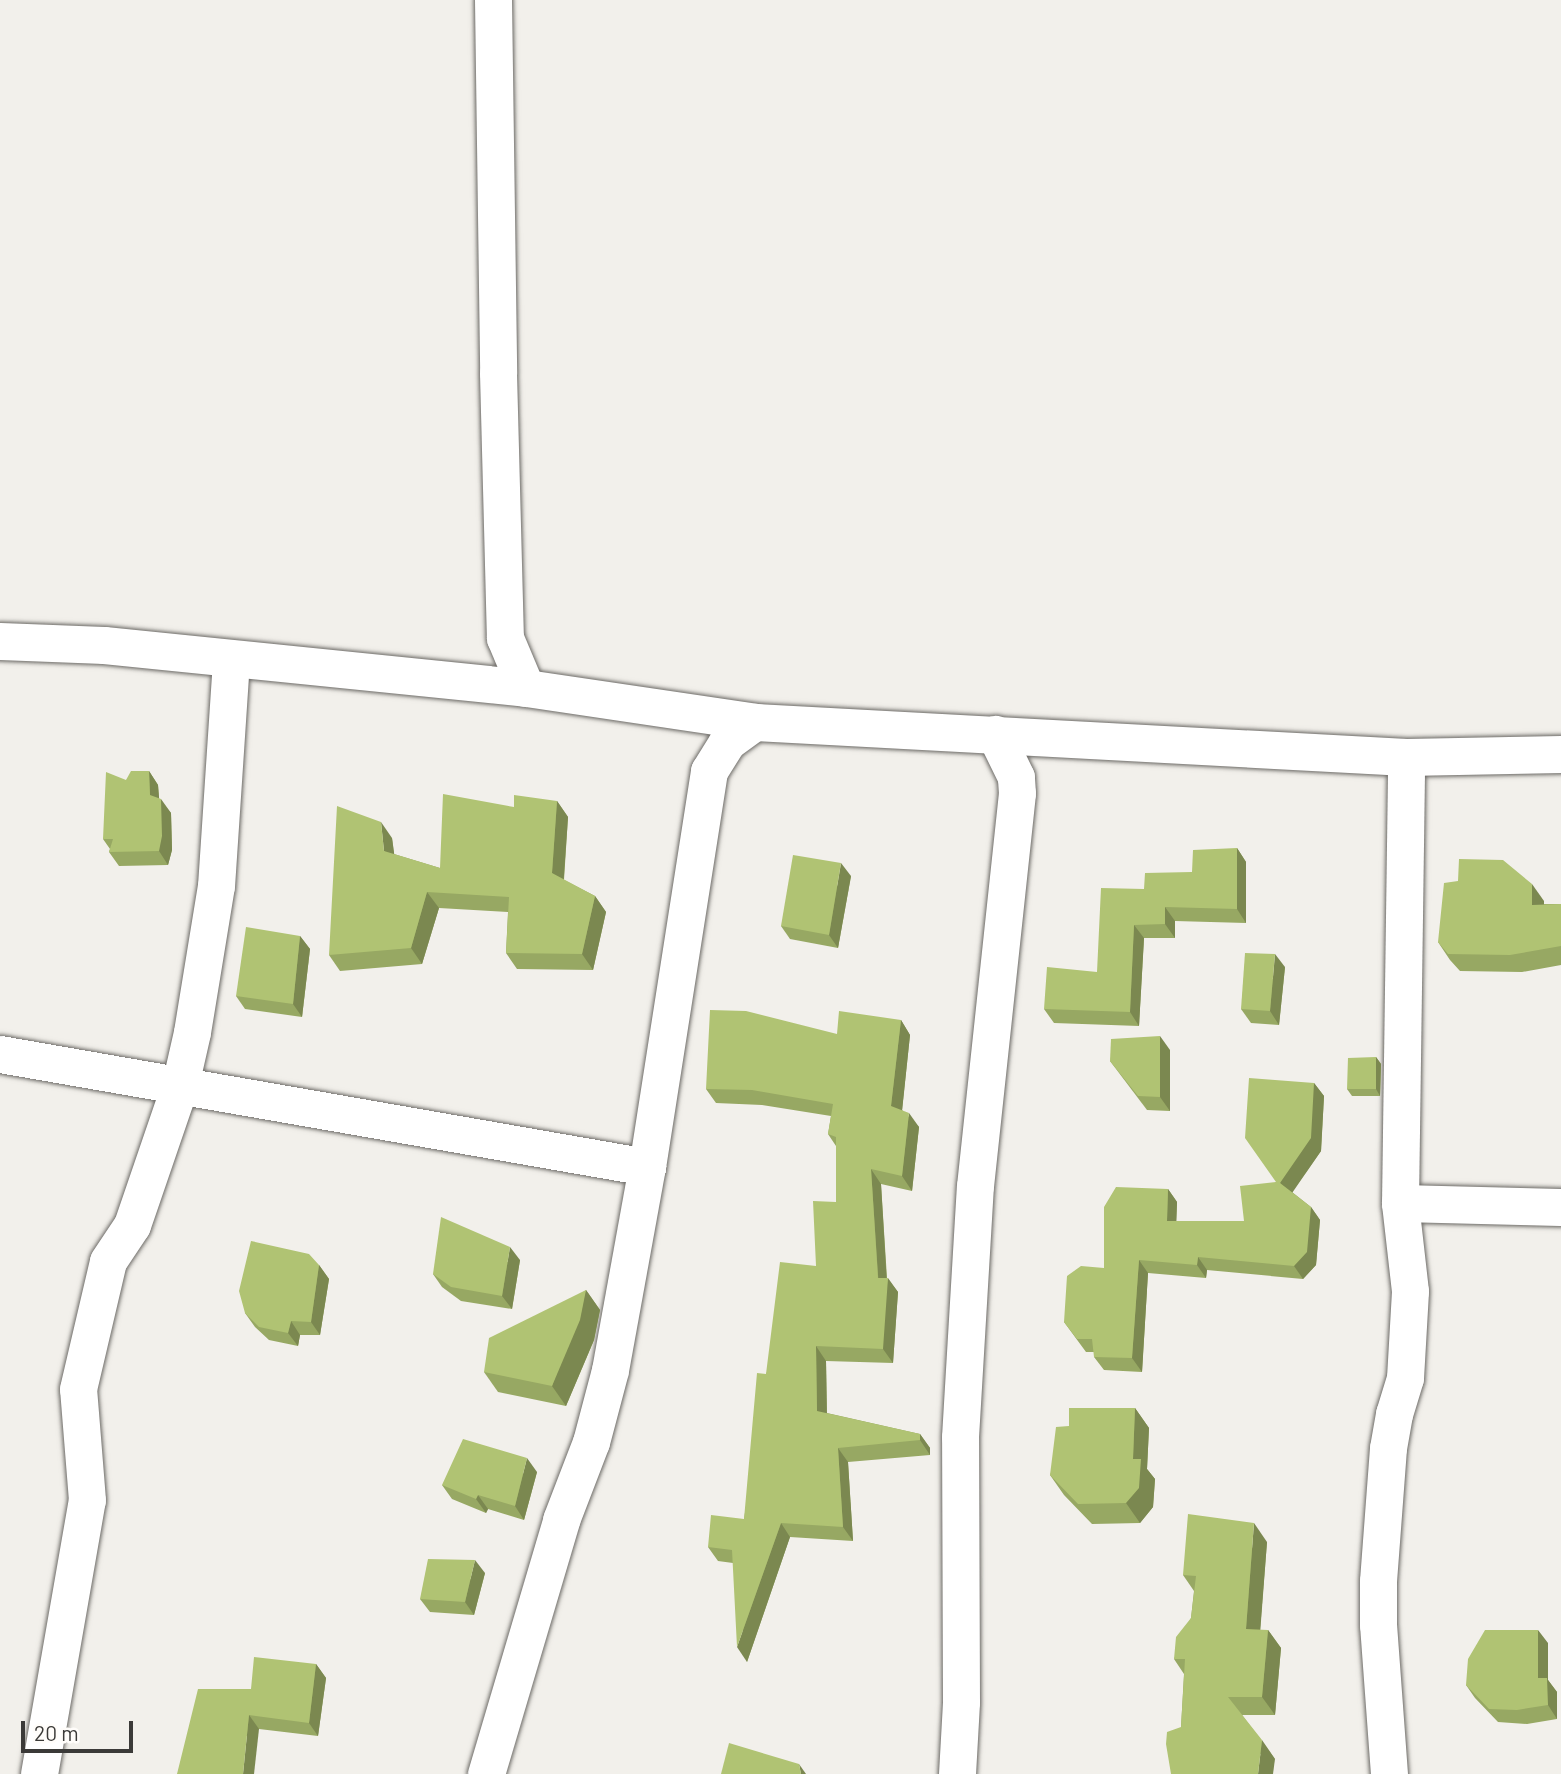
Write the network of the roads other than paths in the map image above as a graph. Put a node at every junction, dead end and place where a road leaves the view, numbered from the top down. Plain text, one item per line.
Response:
1 (493, 0) edge
2 (0, 641) edge
3 (232, 658) junction
4 (526, 688) junction
5 (755, 722) junction
6 (995, 734) junction
7 (1561, 754) edge
8 (1406, 757) junction
9 (0, 1054) edge
10 (180, 1085) junction
11 (647, 1167) junction
12 (1400, 1203) junction
13 (1561, 1207) edge
14 (39, 1774) edge
15 (486, 1774) edge
16 (957, 1774) edge
17 (1389, 1774) edge

1 - 4 street
2 - 3 street
3 - 4 street
3 - 10 street
4 - 5 street
5 - 6 street
5 - 11 street
6 - 8 street
6 - 16 street
7 - 8 street
8 - 12 street
9 - 10 street
10 - 11 street
10 - 14 street
11 - 15 street
12 - 13 street
12 - 17 street

